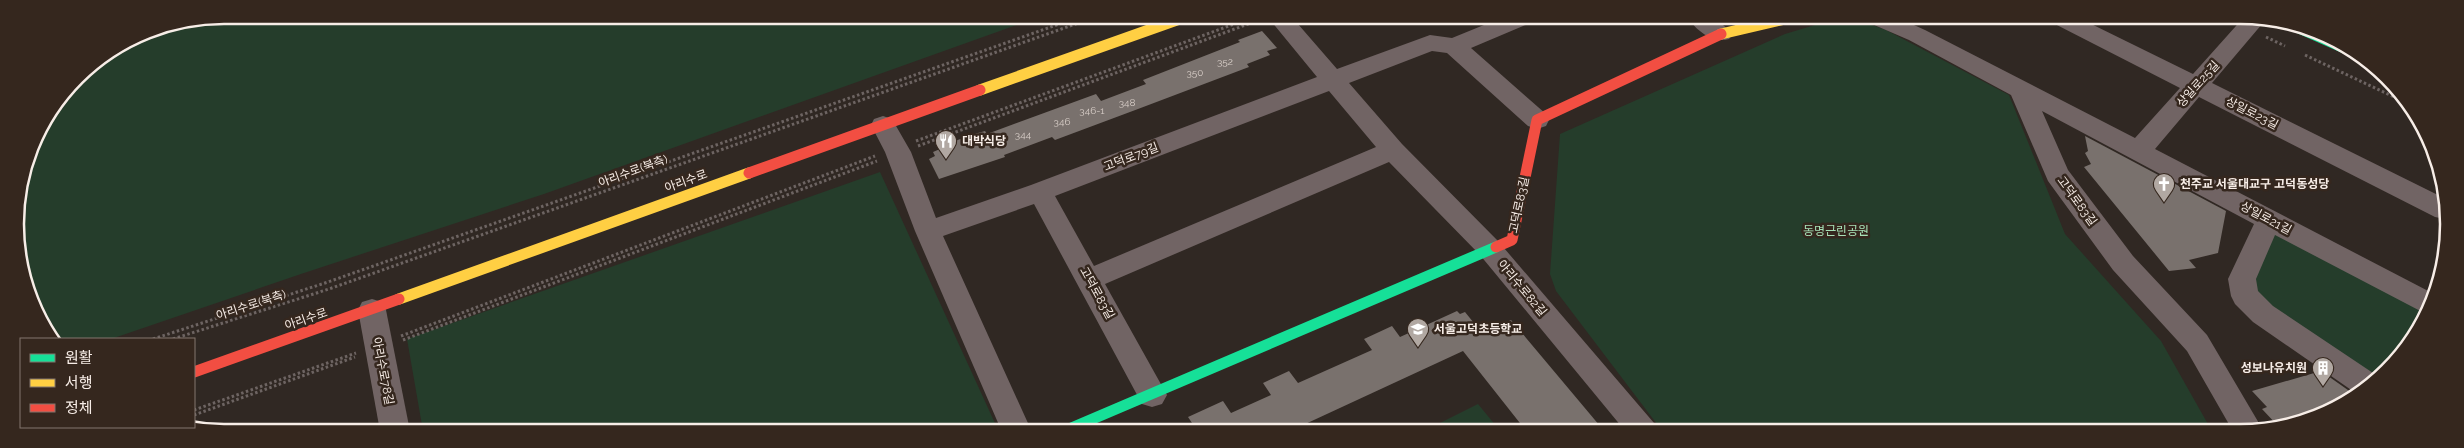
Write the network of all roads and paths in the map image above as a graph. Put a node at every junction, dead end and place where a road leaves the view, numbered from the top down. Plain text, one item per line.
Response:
1 (1059, 24) edge
2 (1075, 24) edge
3 (1166, 24) edge
4 (1235, 24) edge
5 (1252, 24) edge
6 (1275, 24) edge
7 (1508, 24) edge
8 (1708, 24) edge
9 (1764, 24) edge
10 (1884, 24) edge
11 (2073, 24) edge
12 (2250, 24) edge
13 (2255, 24) edge
14 (1721, 34) junction
15 (1454, 46) junction
16 (2286, 46) dead end
17 (2304, 55) dead end
18 (1333, 80) junction
19 (2196, 85) junction
20 (2021, 90) junction
21 (2396, 98) edge
22 (1537, 120) junction
23 (884, 125) junction
24 (897, 150) junction
25 (1393, 150) junction
26 (2138, 151) junction
27 (1040, 192) junction
28 (2440, 208) edge
29 (2269, 220) junction
30 (928, 232) junction
31 (1489, 248) junction
32 (1090, 279) junction
33 (2425, 302) edge
34 (372, 310) junction
35 (156, 338) edge
36 (176, 338) edge
37 (378, 347) junction
38 (195, 372) edge
39 (2363, 382) edge
40 (1152, 395) junction
41 (195, 410) edge
42 (195, 415) edge
43 (393, 424) edge
44 (1013, 424) edge
45 (1081, 424) edge
46 (1637, 424) edge
47 (2245, 424) edge

1 - 35 path
2 - 36 path, 아리수로(북측)
3 - 23 main road, 아리수로
4 - 24 path
5 - 24 path
6 - 18 street, 아리수로82길
7 - 15 street
8 - 14 street
9 - 14 main road
10 - 20 street
11 - 19 street, 상일로23길
12 - 19 street, 상일로25길
13 - 16 path
14 - 22 main road
15 - 18 street
15 - 22 street
17 - 21 path
18 - 25 street, 아리수로82길
18 - 27 street, 고덕로79길
19 - 26 street, 상일로25길
19 - 28 street, 상일로23길
20 - 26 street, 상일로21길
20 - 47 street, 고덕로83길
22 - 31 main road, 고덕로83길
23 - 24 street
23 - 34 main road, 아리수로
24 - 30 street
24 - 37 path
25 - 31 street, 아리수로82길
25 - 32 street
26 - 29 street, 상일로21길
27 - 30 street, 고덕로79길
27 - 32 street, 고덕로83길
29 - 33 street, 상일로21길
29 - 39 street
30 - 44 street
31 - 40 main road, 고덕로83길
31 - 46 street, 아리수로82길
32 - 40 street, 고덕로83길
34 - 37 street, 아리수로78길
34 - 38 main road, 아리수로
37 - 41 path
37 - 42 path
37 - 43 street, 아리수로78길
40 - 45 main road, 고덕로83길

